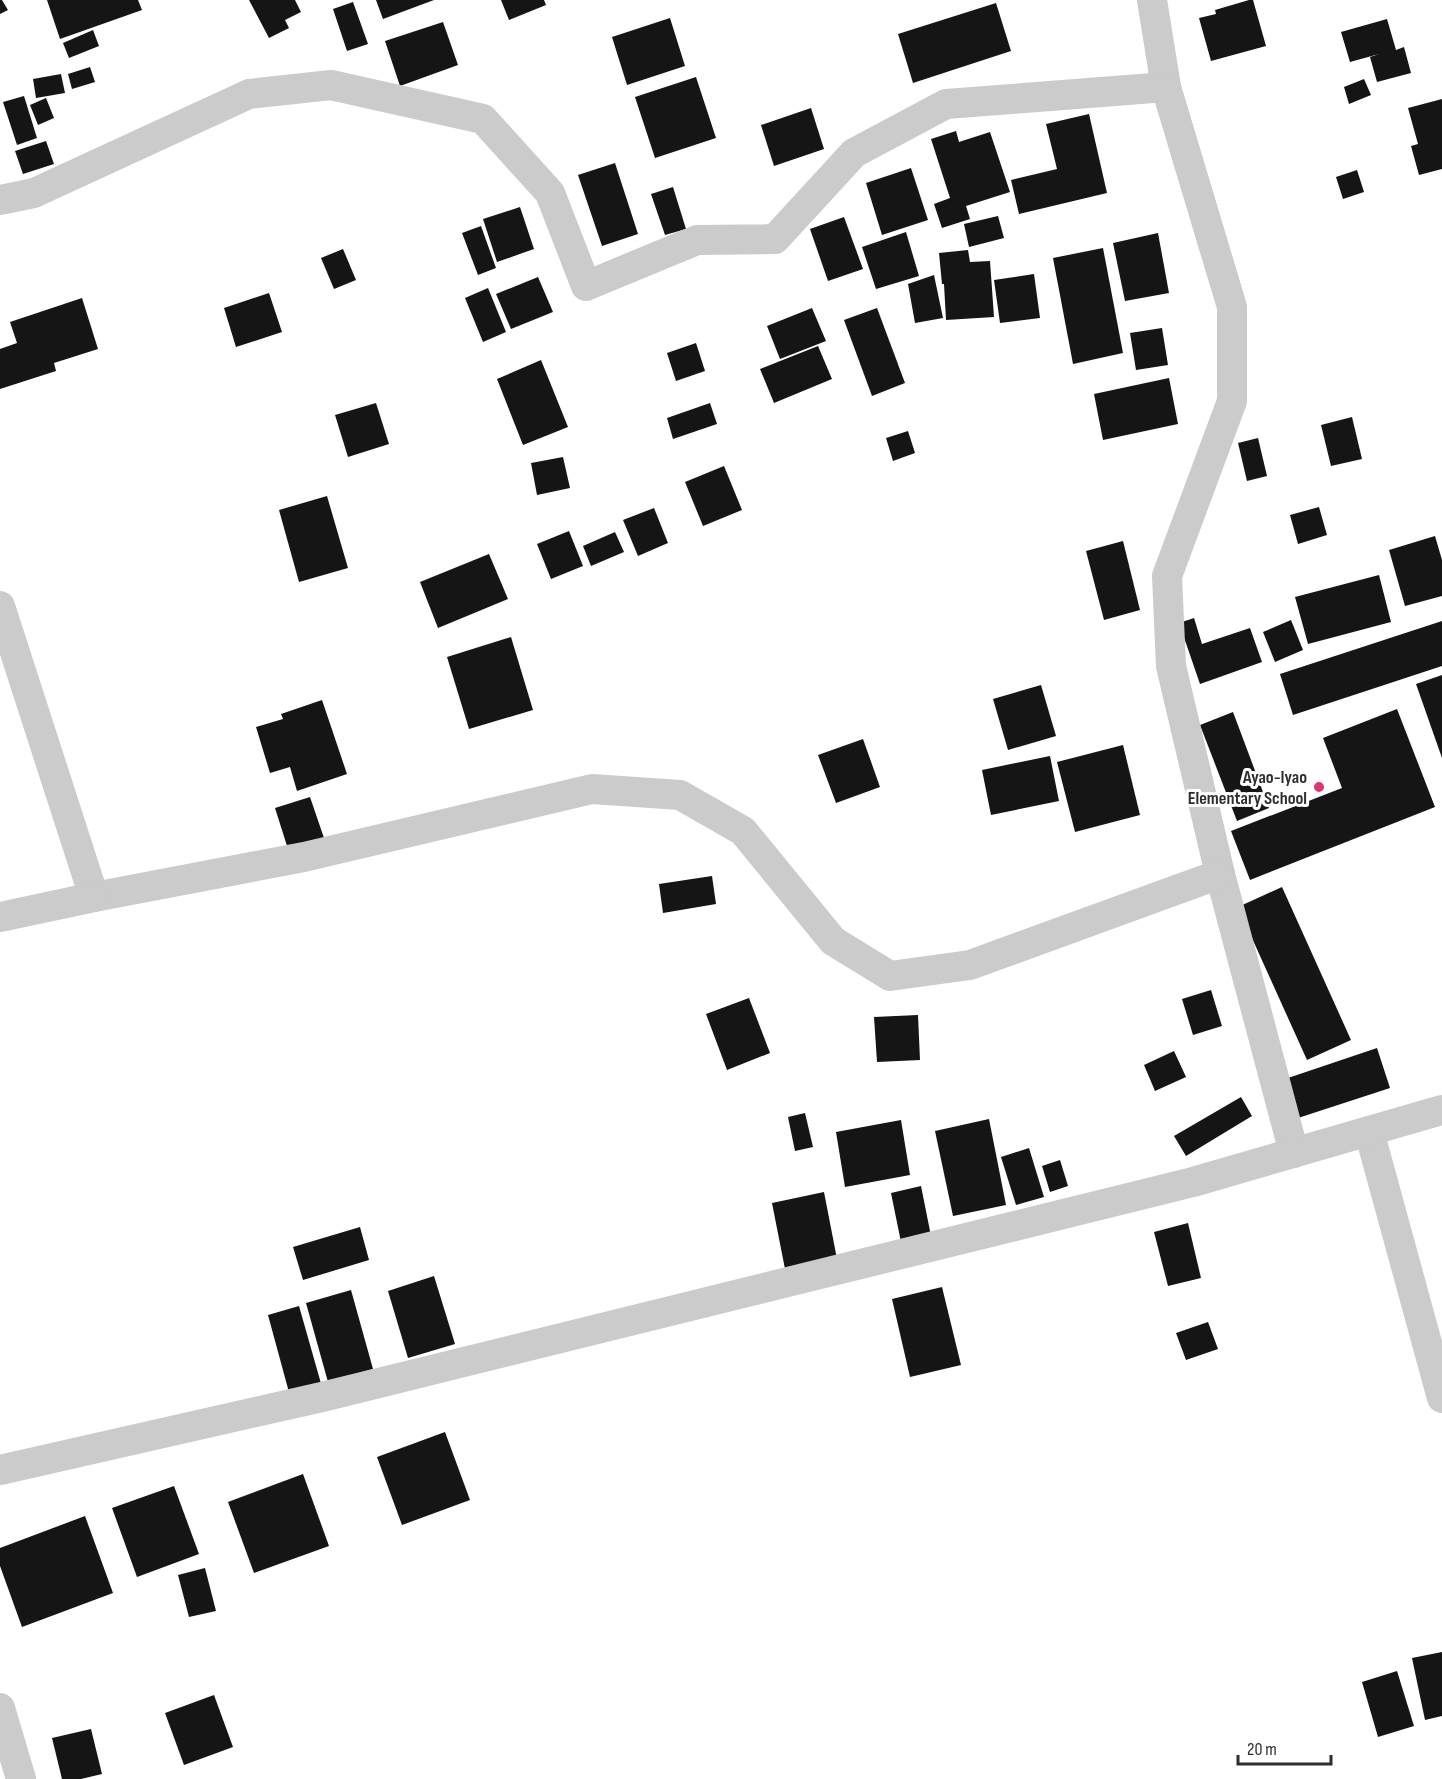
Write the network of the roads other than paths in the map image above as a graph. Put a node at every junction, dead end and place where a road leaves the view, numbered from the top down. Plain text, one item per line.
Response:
1 (1152, 0) edge
2 (1166, 87) junction
3 (0, 200) edge
4 (0, 606) edge
5 (1220, 874) junction
6 (94, 897) junction
7 (0, 917) edge
8 (1442, 1110) edge
9 (1369, 1131) junction
10 (1294, 1153) junction
11 (1442, 1398) edge
12 (0, 1470) edge
13 (0, 1708) edge
14 (21, 1779) edge

1 - 2 street
2 - 3 street
2 - 5 street
4 - 6 street
5 - 6 street
5 - 10 street
6 - 7 street
8 - 9 street
9 - 10 street
9 - 11 street
10 - 12 street
13 - 14 street

